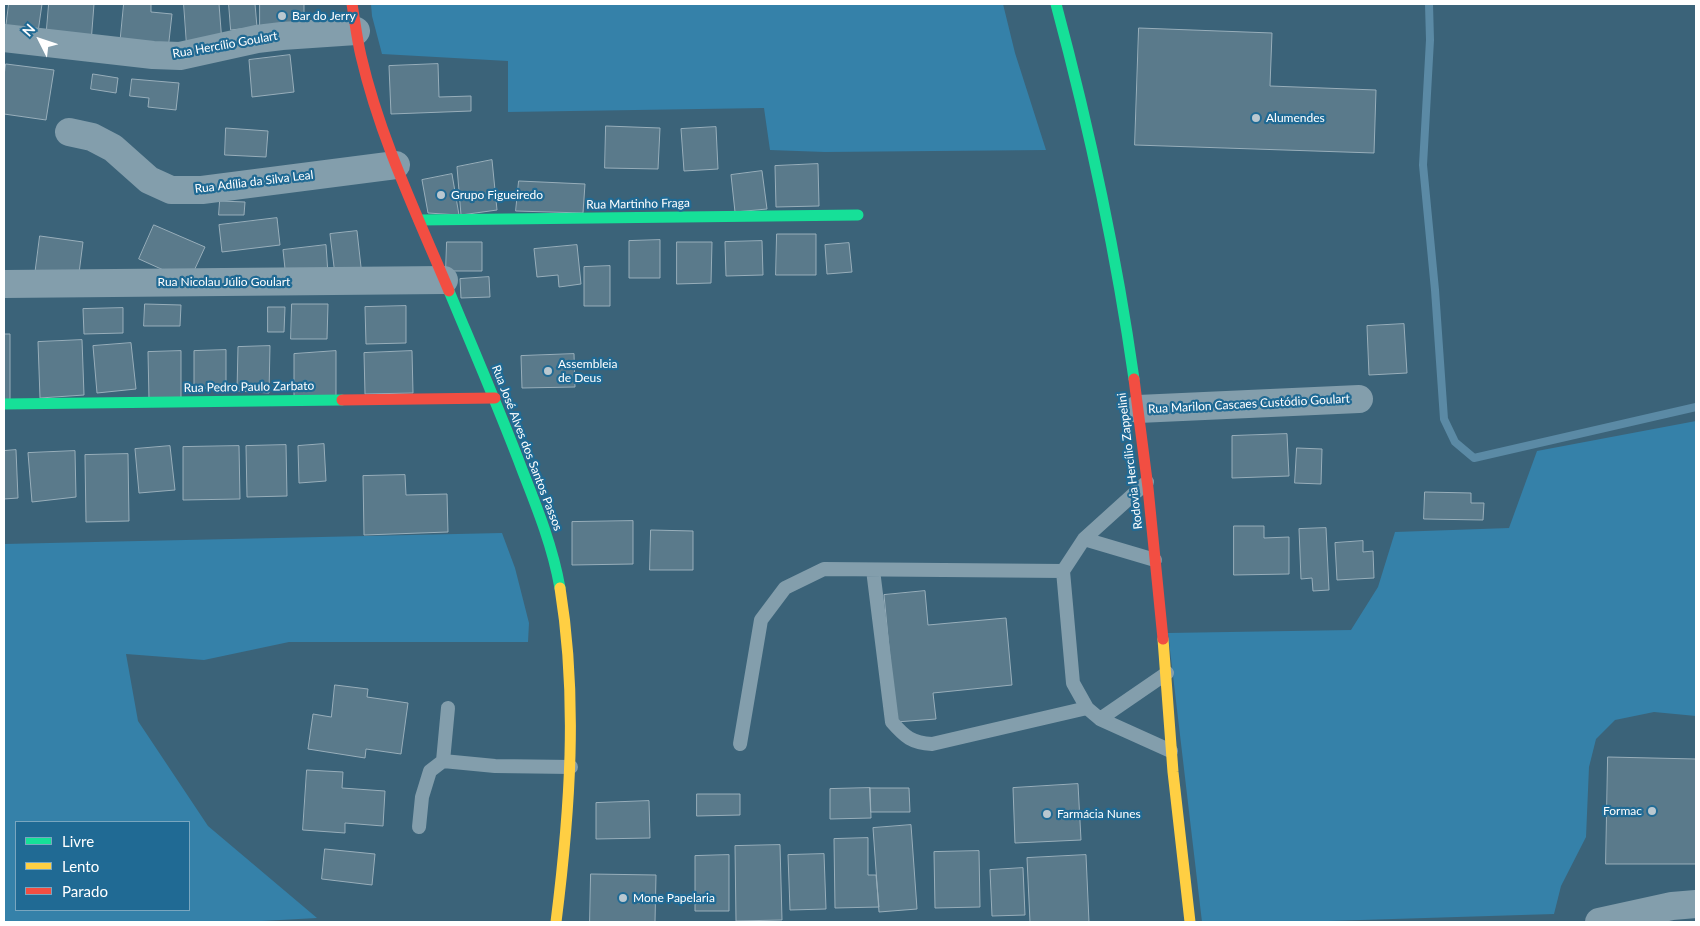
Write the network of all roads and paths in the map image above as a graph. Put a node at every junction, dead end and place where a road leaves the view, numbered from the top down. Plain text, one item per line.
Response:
1 (352, 4) edge
2 (1056, 4) edge
3 (356, 31) junction
4 (4, 38) edge
5 (69, 132) dead end
6 (396, 165) junction
7 (858, 216) dead end
8 (419, 220) junction
9 (444, 280) junction
10 (4, 284) edge
11 (495, 398) junction
12 (1359, 399) dead end
13 (4, 404) edge
14 (1138, 410) junction
15 (1147, 482) junction
16 (1084, 539) junction
17 (1155, 560) junction
18 (873, 570) junction
19 (1063, 571) junction
20 (1167, 673) junction
21 (448, 708) dead end
22 (1087, 708) junction
23 (1100, 719) junction
24 (740, 744) dead end
25 (1171, 751) junction
26 (443, 761) junction
27 (571, 766) junction
28 (418, 827) dead end
29 (1696, 904) edge
30 (556, 922) edge
31 (1190, 922) edge
32 (1599, 922) edge

1 - 3 street, Rua José Alves dos Santos Passos
2 - 14 street, Rodovia Hercílio Zappelini
3 - 4 street, Rua Hercílio Goulart
3 - 6 street, Rua José Alves dos Santos Passos
5 - 6 street, Rua Adília da Silva Leal
6 - 8 street, Rua José Alves dos Santos Passos
7 - 8 street, Rua Martinho Fraga
8 - 9 street, Rua José Alves dos Santos Passos
9 - 10 street, Rua Nicolau Júlio Goulart
9 - 11 street, Rua José Alves dos Santos Passos
11 - 13 street, Rua Pedro Paulo Zarbato
11 - 27 street, Rua José Alves dos Santos Passos
12 - 14 street, Rua Marilon Cascaes Custódio Goulart
14 - 15 street, Rodovia Hercílio Zappelini
15 - 16 lane
15 - 17 street, Rodovia Hercílio Zappelini
16 - 17 lane
16 - 19 lane
17 - 20 street, Rodovia Hercílio Zappelini
18 - 19 lane
18 - 22 lane
18 - 24 lane
19 - 22 lane
20 - 23 lane
20 - 25 street, Rodovia Hercílio Zappelini
21 - 26 lane
22 - 23 lane
23 - 25 lane
25 - 31 street, Rodovia Hercílio Zappelini
26 - 27 lane
26 - 28 lane
27 - 30 street, Rua José Alves dos Santos Passos
29 - 32 street

